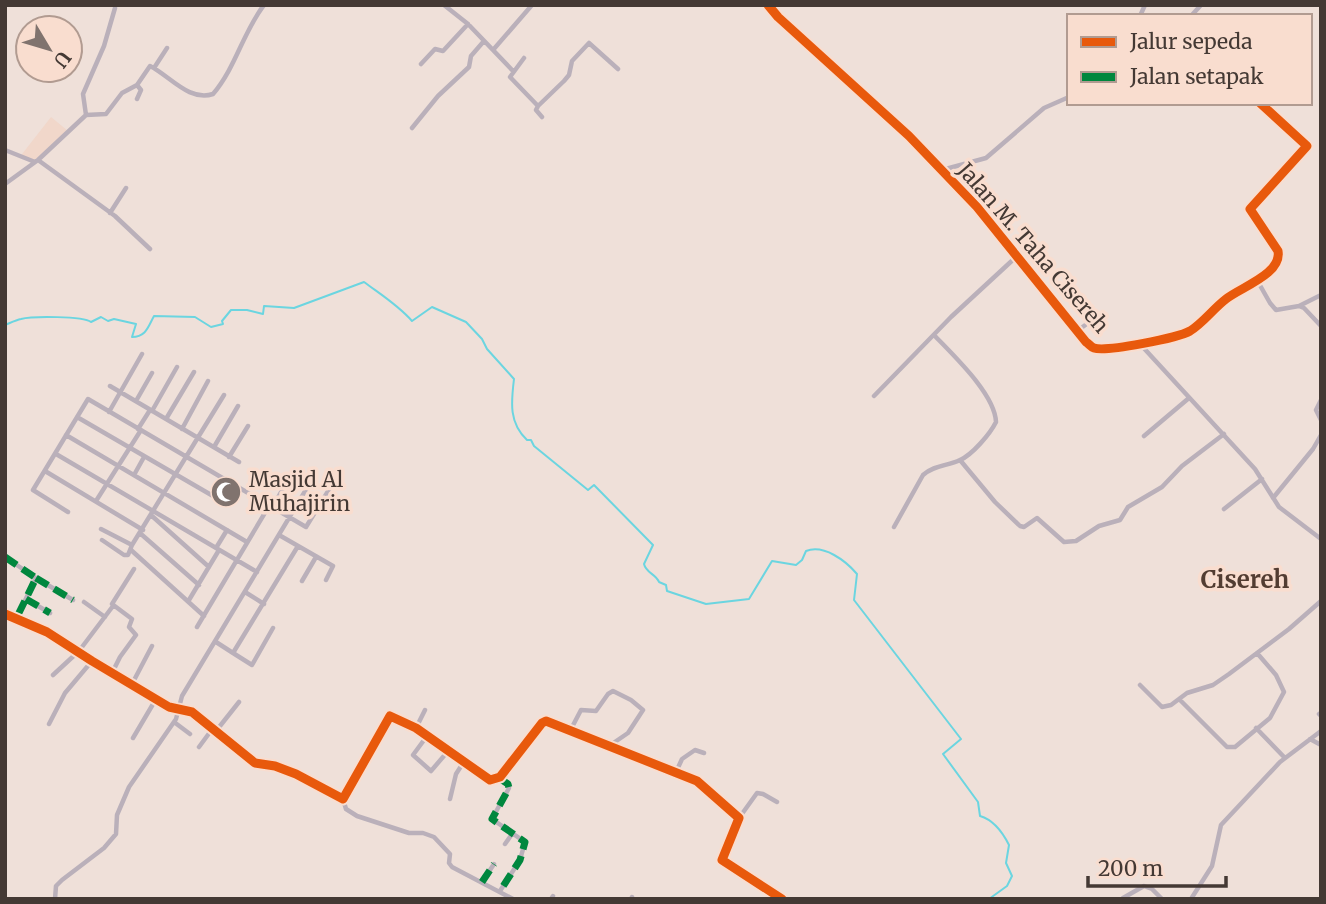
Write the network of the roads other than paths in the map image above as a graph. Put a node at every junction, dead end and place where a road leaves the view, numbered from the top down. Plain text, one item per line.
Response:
1 (264, 5) edge
2 (444, 5) edge
3 (532, 5) edge
4 (768, 5) edge
5 (115, 8) dead end
6 (468, 24) junction
7 (484, 41) junction
8 (167, 48) dead end
9 (493, 50) junction
10 (524, 58) dead end
11 (421, 64) dead end
12 (154, 68) junction
13 (618, 69) dead end
14 (513, 71) junction
15 (137, 85) junction
16 (1067, 98) edge
17 (136, 99) dead end
18 (1262, 105) edge
19 (537, 106) junction
20 (86, 116) junction
21 (542, 117) dead end
22 (412, 128) dead end
23 (5, 150) edge
24 (36, 161) junction
25 (942, 170) junction
26 (5, 184) edge
27 (126, 188) dead end
28 (110, 213) junction
29 (150, 248) dead end
30 (1016, 257) junction
31 (1257, 280) junction
32 (1321, 295) edge
33 (1299, 306) junction
34 (1102, 313) dead end
35 (1321, 326) edge
36 (1077, 331) junction
37 (934, 335) junction
38 (1139, 344) junction
39 (142, 354) dead end
40 (177, 367) dead end
41 (194, 372) dead end
42 (152, 373) dead end
43 (208, 381) dead end
44 (110, 386) dead end
45 (120, 392) junction
46 (223, 395) dead end
47 (874, 396) dead end
48 (1189, 398) junction
49 (1321, 400) edge
50 (136, 401) junction
51 (238, 407) dead end
52 (151, 410) junction
53 (109, 412) junction
54 (77, 417) junction
55 (166, 419) junction
56 (1321, 420) edge
57 (248, 426) dead end
58 (182, 429) junction
59 (139, 430) junction
60 (66, 435) junction
61 (1224, 435) junction
62 (1321, 435) edge
63 (1144, 436) dead end
64 (198, 438) junction
65 (214, 447) junction
66 (129, 448) junction
67 (56, 454) junction
68 (144, 457) junction
69 (186, 457) junction
70 (229, 457) junction
71 (960, 460) junction
72 (239, 462) dead end
73 (118, 466) junction
74 (45, 471) junction
75 (134, 475) junction
76 (176, 476) junction
77 (313, 478) dead end
78 (223, 479) junction
79 (1262, 479) junction
80 (107, 483) junction
81 (285, 485) dead end
82 (238, 488) junction
83 (330, 488) dead end
84 (165, 494) junction
85 (213, 496) junction
86 (1273, 498) junction
87 (96, 501) junction
88 (270, 507) junction
89 (1224, 509) dead end
90 (68, 512) dead end
91 (153, 514) junction
92 (289, 518) junction
93 (894, 527) dead end
94 (101, 529) dead end
95 (227, 530) junction
96 (142, 532) junction
97 (279, 535) junction
98 (1321, 539) edge
99 (102, 540) dead end
100 (247, 542) junction
101 (298, 546) junction
102 (131, 547) junction
103 (218, 549) junction
104 (316, 556) junction
105 (5, 557) edge
106 (237, 560) junction
107 (209, 567) junction
108 (134, 569) dead end
109 (257, 572) junction
110 (36, 578) junction
111 (326, 580) dead end
112 (302, 581) dead end
113 (199, 584) junction
114 (244, 592) junction
115 (26, 599) junction
116 (73, 600) dead end
117 (188, 600) junction
118 (1321, 601) edge
119 (84, 602) dead end
120 (264, 604) junction
121 (113, 606) junction
122 (50, 613) dead end
123 (204, 616) junction
124 (6, 617) edge
125 (105, 617) junction
126 (16, 619) junction
127 (197, 626) dead end
128 (273, 628) dead end
129 (216, 642) junction
130 (152, 646) dead end
131 (79, 651) junction
132 (233, 653) junction
133 (1257, 653) junction
134 (92, 662) junction
135 (112, 673) junction
136 (53, 675) dead end
137 (132, 684) junction
138 (1140, 685) dead end
139 (156, 699) junction
140 (1179, 699) junction
141 (239, 702) dead end
142 (178, 710) junction
143 (425, 710) dead end
144 (174, 722) junction
145 (49, 724) dead end
146 (416, 728) junction
147 (1256, 728) junction
148 (214, 730) junction
149 (570, 731) junction
150 (1321, 731) edge
151 (190, 734) dead end
152 (427, 736) junction
153 (133, 738) dead end
154 (1310, 739) junction
155 (1321, 745) edge
156 (609, 746) junction
157 (199, 747) dead end
158 (449, 750) junction
159 (704, 753) dead end
160 (1285, 758) junction
161 (465, 760) junction
162 (676, 772) junction
163 (499, 778) junction
164 (343, 799) junction
165 (450, 799) dead end
166 (777, 802) dead end
167 (739, 818) junction
168 (512, 834) junction
169 (505, 844) dead end
170 (494, 864) dead end
171 (482, 882) junction
172 (500, 891) junction
173 (1123, 898) edge
174 (1194, 898) edge
175 (55, 899) edge
176 (513, 899) edge
177 (782, 899) edge
178 (1162, 899) edge

1 - 12 street
2 - 6 street
3 - 9 street
4 - 25 street, Jalan M. Taha Cisereh
5 - 20 street
6 - 7 street
6 - 11 street
7 - 9 street
7 - 22 street
8 - 12 street
9 - 14 street
10 - 14 street
12 - 15 street
13 - 19 street
14 - 19 street
15 - 17 street
15 - 20 street
16 - 25 street
18 - 31 street
19 - 21 street
20 - 24 street
23 - 24 street
24 - 26 street
24 - 28 street
25 - 30 street, Jalan M. Taha Cisereh
27 - 28 street
28 - 29 street
30 - 36 street, Jalan M. Taha Cisereh
30 - 37 street
31 - 33 street
31 - 38 street
32 - 33 street
33 - 35 street
34 - 36 street
36 - 38 street, Jalan M. Taha Cisereh
37 - 47 street
37 - 71 street
38 - 48 street
39 - 45 street
40 - 52 street
41 - 55 street
42 - 50 street
43 - 58 street
44 - 45 street
45 - 50 street
45 - 53 street
46 - 64 street
48 - 61 street
48 - 63 street
49 - 56 street
50 - 52 street
51 - 65 street
52 - 55 street
52 - 59 street
53 - 54 street
53 - 59 street
54 - 60 street
54 - 66 street
55 - 58 street
57 - 70 street
58 - 64 street
59 - 66 street
59 - 69 street
60 - 67 street
60 - 73 street
61 - 71 street
61 - 79 street
62 - 86 street
64 - 65 street
64 - 69 street
65 - 70 street
66 - 68 street
66 - 73 street
67 - 74 street
67 - 80 street
68 - 75 street
68 - 76 street
69 - 76 street
69 - 78 street
70 - 72 street
71 - 93 street
73 - 75 street
73 - 80 street
74 - 87 street
74 - 90 street
75 - 84 street
76 - 84 street
76 - 85 street
77 - 92 street
78 - 82 street
78 - 85 street
79 - 86 street
79 - 89 street
80 - 87 street
80 - 91 street
81 - 88 street
82 - 85 street
82 - 88 street
83 - 92 street
84 - 91 street
84 - 95 street
86 - 98 street
87 - 96 street
88 - 92 street
88 - 100 street
91 - 96 street
91 - 103 street
91 - 107 street
92 - 97 street
94 - 102 street
95 - 100 street
95 - 103 street
96 - 102 street
96 - 113 street
97 - 101 street
97 - 109 street
99 - 102 street
100 - 106 street
101 - 104 street
101 - 120 street
102 - 117 street
103 - 106 street
103 - 107 street
104 - 111 street
104 - 112 street
105 - 110 street
106 - 109 street
106 - 123 street
107 - 113 street
108 - 121 street
109 - 114 street
110 - 115 street
110 - 116 street
113 - 117 street
114 - 120 street
114 - 129 street
115 - 122 street
115 - 126 street
117 - 123 street
118 - 133 street
119 - 125 street
120 - 132 street
121 - 125 street
121 - 135 street
123 - 127 street
124 - 126 street
125 - 131 street
126 - 131 street
128 - 132 street
129 - 132 street
129 - 142 street
130 - 137 street
131 - 134 street
131 - 136 street
133 - 140 street
133 - 147 street
134 - 135 street
134 - 145 street
135 - 137 street
137 - 139 street
138 - 140 street
139 - 142 street
139 - 153 street
140 - 147 street
141 - 148 street
142 - 144 street
142 - 148 street
143 - 146 street
144 - 151 street
144 - 175 street
146 - 152 street
146 - 164 street
147 - 160 street
148 - 157 street
148 - 164 street
149 - 156 street
149 - 156 street
149 - 163 street
150 - 154 street
152 - 158 street
152 - 158 street
154 - 155 street
154 - 160 street
156 - 162 street
158 - 161 street
159 - 162 street
160 - 174 street
161 - 163 street
161 - 165 street
162 - 167 street
163 - 168 street
164 - 171 street
166 - 167 street
167 - 177 street
168 - 169 street
168 - 172 street
170 - 171 street
171 - 172 street
172 - 176 street
173 - 178 street

